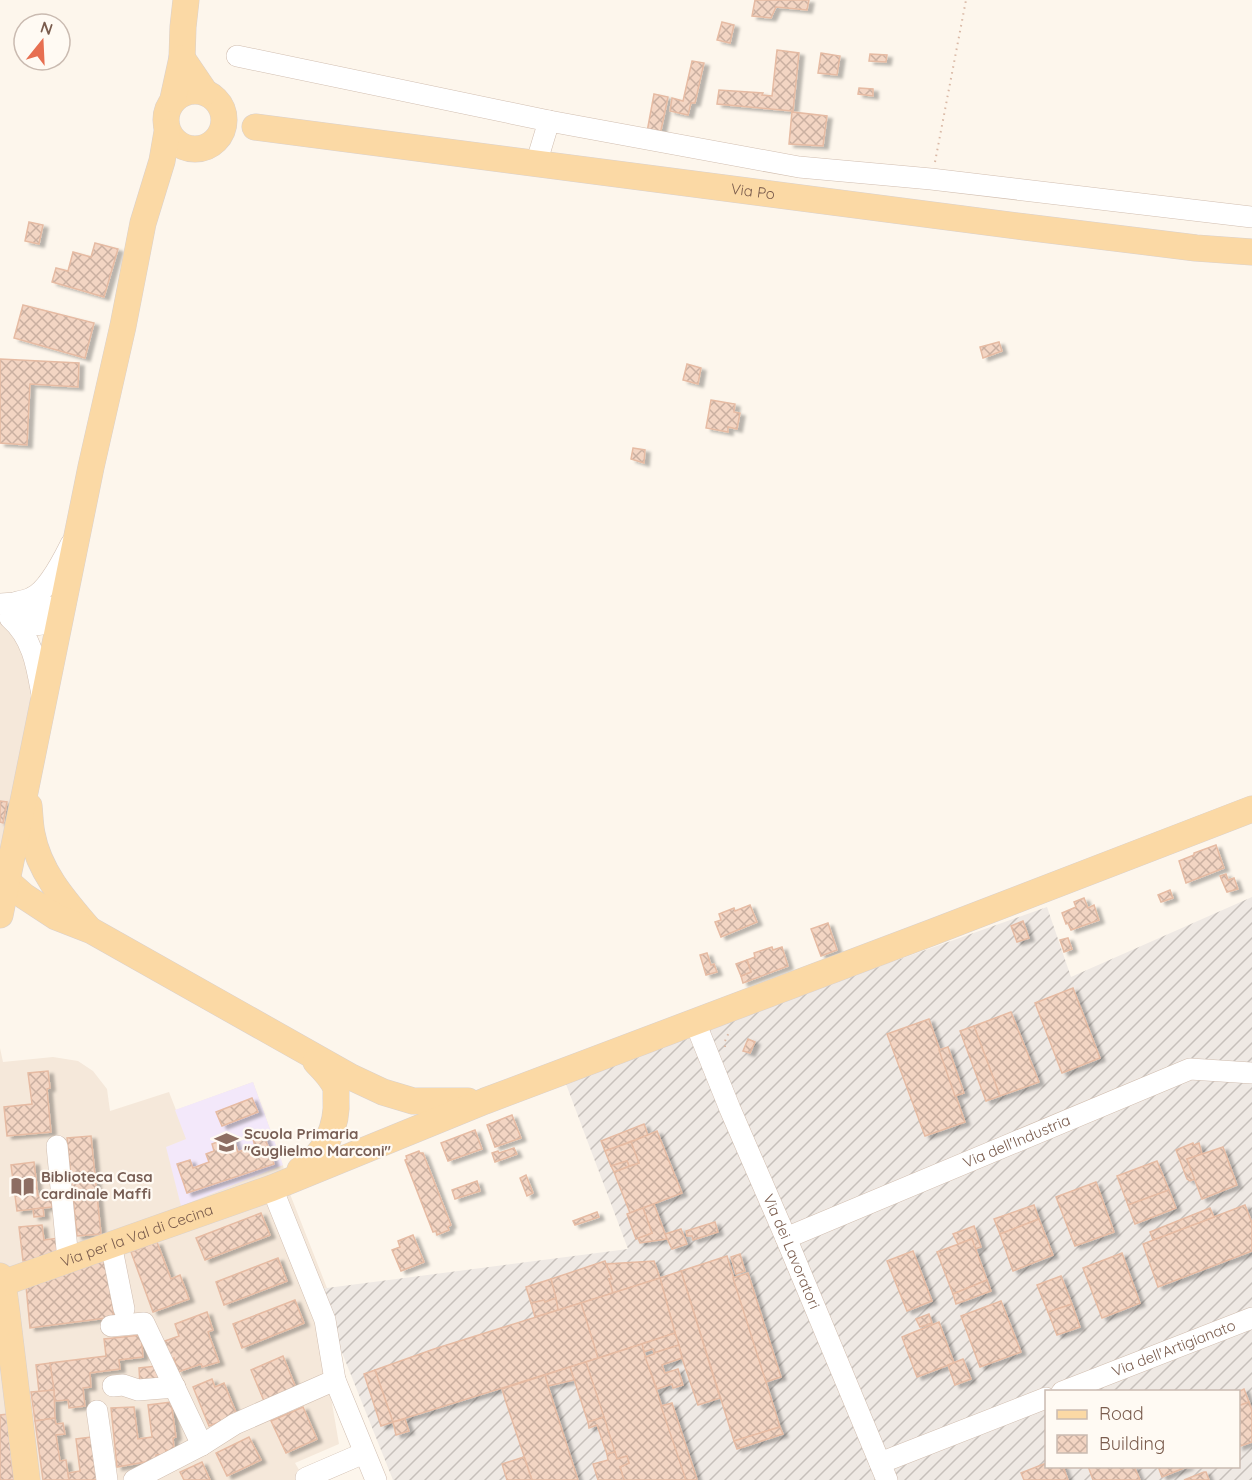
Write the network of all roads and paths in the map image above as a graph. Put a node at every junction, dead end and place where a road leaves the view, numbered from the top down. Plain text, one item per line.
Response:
1 (186, 0) edge
2 (966, 0) edge
3 (237, 56) dead end
4 (182, 58) junction
5 (211, 97) junction
6 (174, 99) junction
7 (549, 121) junction
8 (255, 127) junction
9 (167, 132) junction
10 (208, 144) junction
11 (536, 164) junction
12 (931, 179) junction
13 (152, 194) junction
14 (1252, 217) edge
15 (1252, 252) edge
16 (79, 527) junction
17 (7, 609) edge
18 (61, 617) junction
19 (43, 706) junction
20 (27, 786) junction
21 (1252, 809) edge
22 (8, 878) junction
23 (60, 894) junction
24 (0, 915) edge
25 (92, 931) junction
26 (695, 1022) junction
27 (307, 1053) junction
28 (1252, 1073) edge
29 (485, 1101) junction
30 (57, 1146) dead end
31 (272, 1188) junction
32 (786, 1238) junction
33 (111, 1244) junction
34 (68, 1260) junction
35 (1, 1279) edge
36 (1252, 1318) edge
37 (335, 1380) junction
38 (113, 1386) dead end
39 (175, 1387) junction
40 (1067, 1390) edge
41 (1045, 1399) edge
42 (97, 1411) dead end
43 (202, 1445) junction
44 (364, 1453) junction
45 (884, 1471) edge
46 (306, 1478) dead end
47 (27, 1480) edge
48 (107, 1480) edge
49 (134, 1480) edge
50 (376, 1480) edge

1 - 4 main road
2 - 12 path
3 - 7 street
4 - 5 main road
4 - 6 main road
5 - 6 main road
5 - 8 main road, Via Po
5 - 10 main road
6 - 9 main road
7 - 11 street
7 - 12 street
8 - 10 main road, Via Po
8 - 11 main road, Via Po
9 - 10 main road
9 - 13 main road
10 - 13 main road, Via Po
11 - 15 main road, Via Po
12 - 14 street
13 - 16 main road
16 - 17 street
16 - 18 main road
17 - 18 street
17 - 19 street
18 - 19 main road
19 - 20 main road
20 - 22 main road
20 - 23 main road
21 - 26 main road
22 - 23 main road
22 - 24 main road
22 - 25 main road
23 - 25 main road
25 - 27 main road
26 - 29 main road
26 - 32 street, Via dei Lavoratori
27 - 29 main road
27 - 31 main road
28 - 32 street, Via dell'Industria
29 - 31 main road
30 - 34 street
31 - 33 main road, Via per la Val di Cecina
31 - 37 street
32 - 45 street, Via dei Lavoratori
33 - 34 main road, Via per la Val di Cecina
33 - 39 street
34 - 35 main road, Via per la Val di Cecina
35 - 47 main road
36 - 40 street, Via dell'Artigianato
37 - 43 street
37 - 44 street
38 - 39 street
39 - 43 street
41 - 45 street
42 - 48 street
43 - 49 street
44 - 46 street
44 - 50 street

